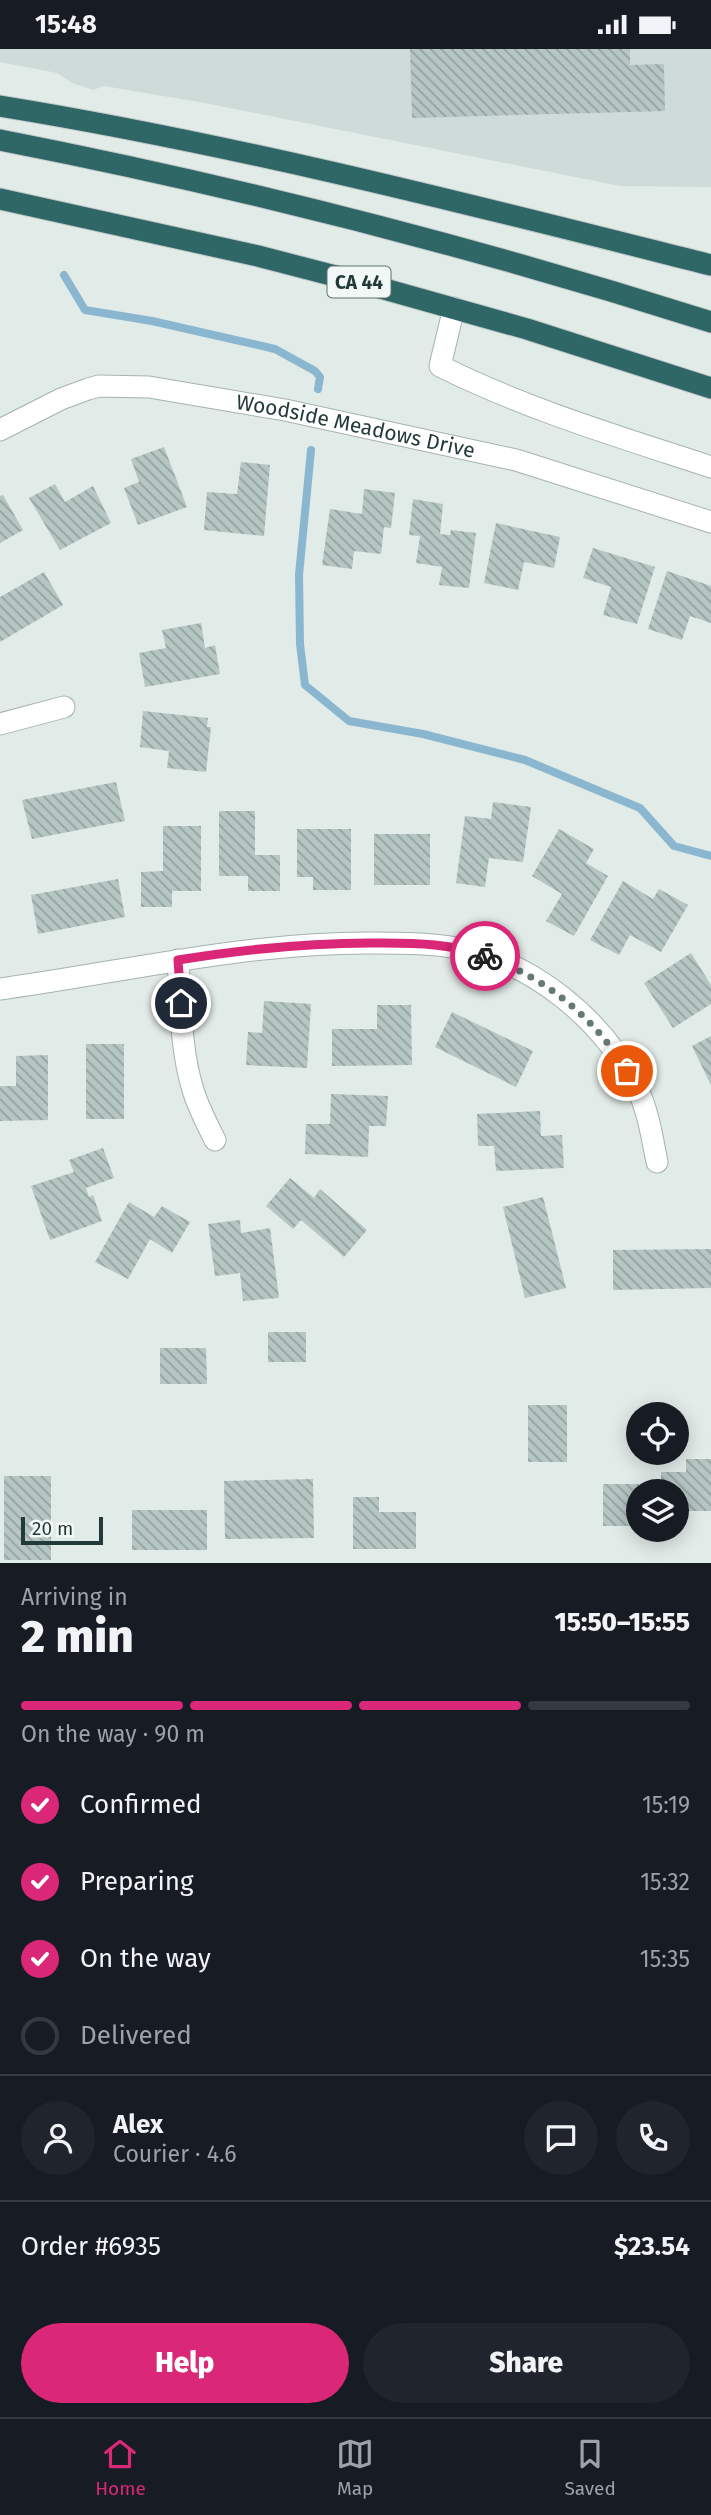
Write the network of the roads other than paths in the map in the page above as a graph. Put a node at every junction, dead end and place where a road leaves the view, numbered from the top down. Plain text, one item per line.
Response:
1 (0, 106) edge
2 (0, 140) edge
3 (0, 199) edge
4 (711, 265) edge
5 (454, 308) junction
6 (711, 322) edge
7 (711, 388) edge
8 (0, 430) edge
9 (711, 467) edge
10 (711, 522) edge
11 (64, 706) dead end
12 (0, 724) edge
13 (178, 960) junction
14 (0, 989) edge
15 (215, 1140) dead end
16 (657, 1162) dead end

1 - 4 highway
2 - 6 highway
3 - 5 highway, CA 44
5 - 7 highway, CA 44
5 - 9 street
8 - 10 street, Woodside Meadows Drive
11 - 12 street
13 - 14 street
13 - 15 street
13 - 16 street

